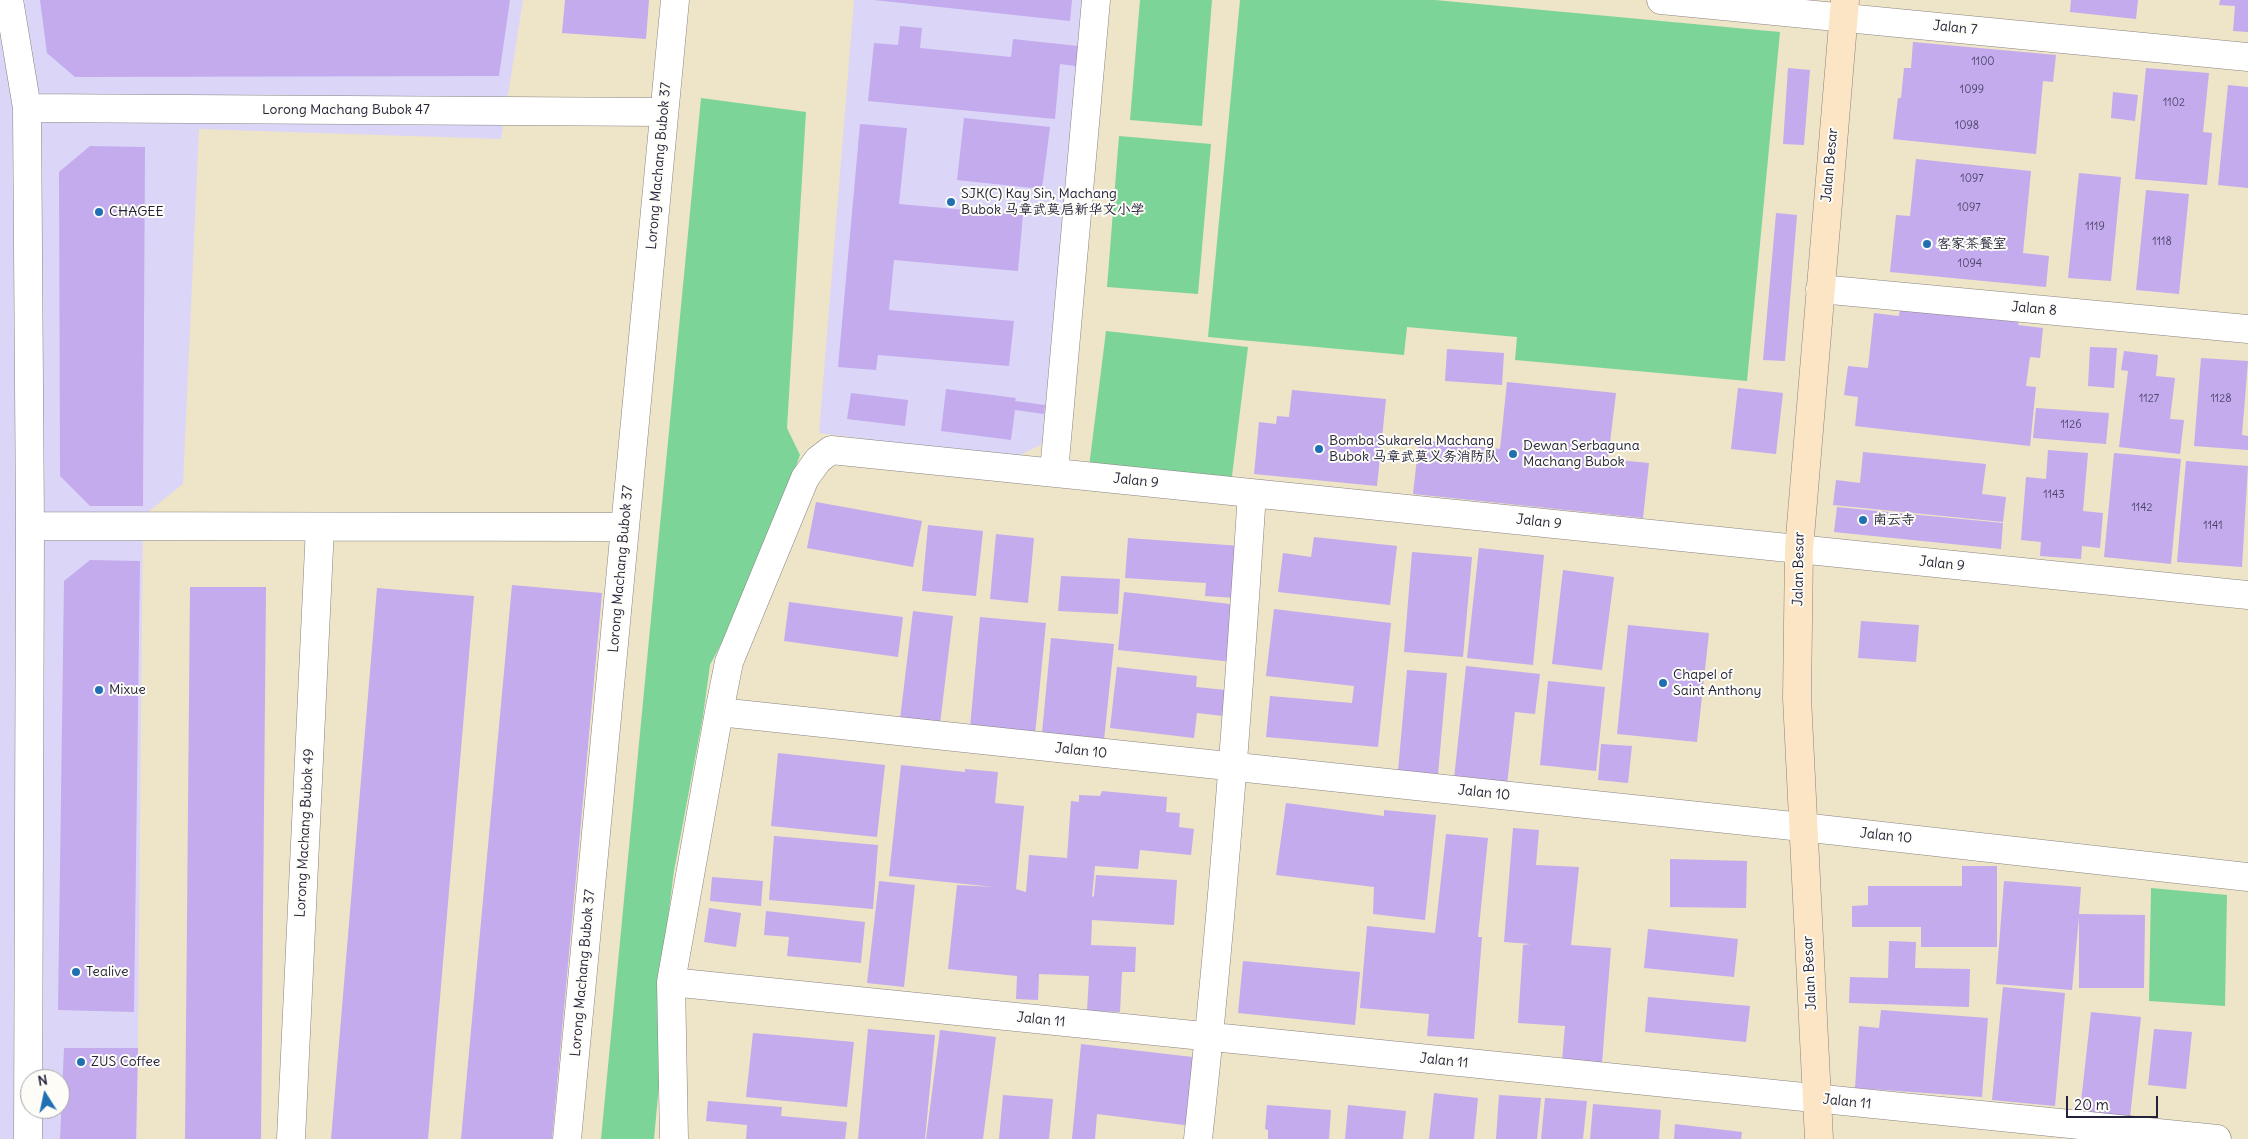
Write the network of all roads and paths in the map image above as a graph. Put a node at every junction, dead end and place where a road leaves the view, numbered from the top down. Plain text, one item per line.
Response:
1 (9, 0) edge
2 (674, 0) edge
3 (1096, 0) edge
4 (1661, 0) edge
5 (1844, 9) edge
6 (2248, 57) edge
7 (27, 108) junction
8 (664, 112) junction
9 (1820, 289) junction
10 (2248, 329) edge
11 (1054, 472) junction
12 (1252, 493) junction
13 (30, 526) junction
14 (320, 527) junction
15 (624, 528) junction
16 (1799, 549) junction
17 (2248, 595) edge
18 (719, 712) junction
19 (1234, 767) junction
20 (1802, 827) junction
21 (2248, 877) edge
22 (671, 982) junction
23 (1210, 1037) junction
24 (1817, 1098) junction
25 (28, 1139) edge
26 (291, 1139) edge
27 (567, 1139) edge
28 (674, 1139) edge
29 (1198, 1139) edge
30 (1819, 1139) edge
31 (2217, 1139) edge

1 - 7 street
2 - 8 street, Lorong Machang Bubok 37
3 - 11 street
4 - 5 street, Jalan 7
5 - 6 street, Jalan 7
5 - 9 main road, Jalan Besar
7 - 8 street, Lorong Machang Bubok 47
7 - 13 street
8 - 15 street, Lorong Machang Bubok 37
9 - 10 street, Jalan 8
9 - 16 main road, Jalan Besar
11 - 12 street, Jalan 9
11 - 18 street, Jalan 9
12 - 16 street, Jalan 9
12 - 19 street
13 - 14 street
13 - 25 street
14 - 15 street
14 - 26 street, Lorong Machang Bubok 49
15 - 27 street, Lorong Machang Bubok 37
16 - 17 street, Jalan 9
16 - 20 main road, Jalan Besar
18 - 19 street, Jalan 10
18 - 22 street
19 - 20 street, Jalan 10
19 - 23 street
20 - 21 street, Jalan 10
20 - 24 main road, Jalan Besar
22 - 23 street, Jalan 11
22 - 28 street
23 - 24 street, Jalan 11
23 - 29 street
24 - 30 main road, Jalan Besar
24 - 31 street, Jalan 11

